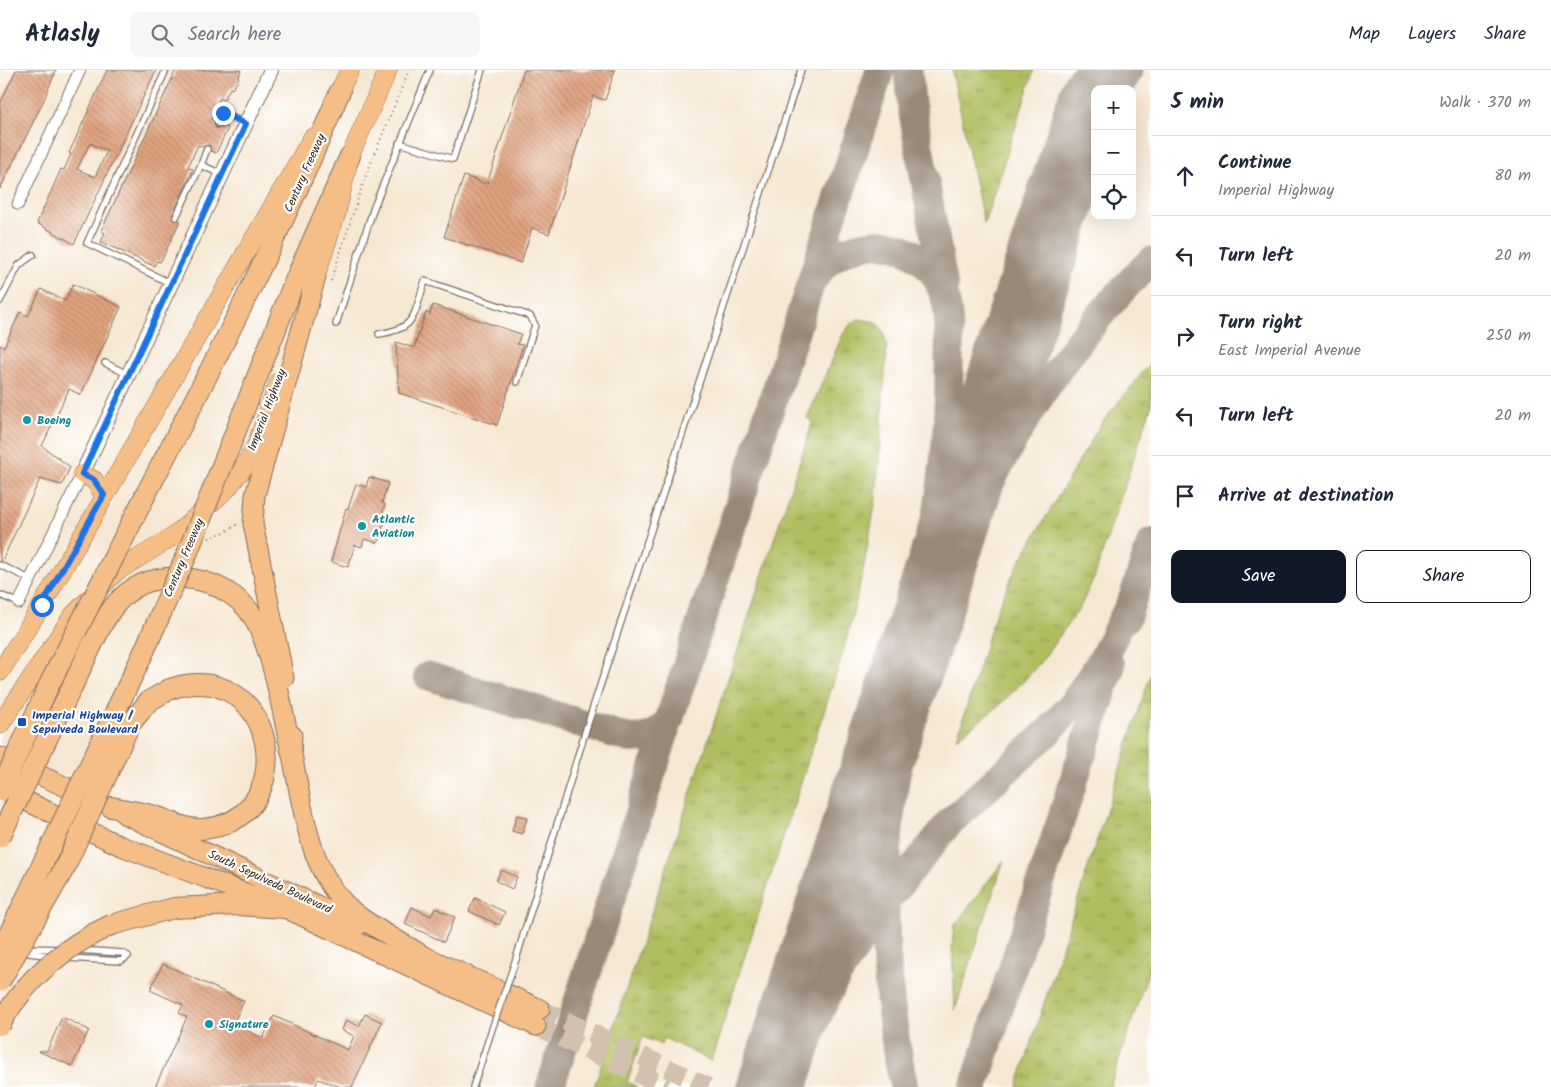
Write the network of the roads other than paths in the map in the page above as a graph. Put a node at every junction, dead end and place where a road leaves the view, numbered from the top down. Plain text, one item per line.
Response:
1 (80, 70) edge
2 (166, 70) edge
3 (271, 70) edge
4 (350, 70) edge
5 (388, 70) edge
6 (430, 70) edge
7 (482, 70) edge
8 (801, 70) edge
9 (340, 91) junction
10 (218, 124) dead end
11 (246, 124) junction
12 (400, 143) junction
13 (207, 149) dead end
14 (350, 156) junction
15 (201, 165) junction
16 (223, 175) junction
17 (18, 204) dead end
18 (176, 217) dead end
19 (33, 255) dead end
20 (322, 282) junction
21 (172, 283) junction
22 (0, 301) edge
23 (336, 324) dead end
24 (379, 334) dead end
25 (105, 363) dead end
26 (129, 375) junction
27 (517, 382) dead end
28 (82, 474) junction
29 (104, 495) junction
30 (0, 565) edge
31 (32, 580) junction
32 (0, 595) edge
33 (19, 603) joint
34 (0, 672) edge
35 (0, 725) edge
36 (291, 750) junction
37 (0, 757) edge
38 (0, 790) edge
39 (111, 808) junction
40 (0, 838) edge
41 (285, 908) junction
42 (0, 950) edge
43 (422, 955) junction
44 (0, 981) edge
45 (0, 1025) edge
46 (473, 1087) edge

1 - 17 street
2 - 21 lane
3 - 11 street
4 - 9 main road
5 - 14 main road, Imperial Highway
6 - 12 lane
7 - 12 lane
8 - 46 lane, bridge
9 - 29 main road
9 - 38 highway, Century Freeway, bridge
10 - 11 lane
11 - 16 street
12 - 23 lane
13 - 15 lane
14 - 20 main road, Imperial Highway
14 - 42 highway, Century Freeway, bridge
15 - 16 lane
15 - 18 lane
16 - 21 street
19 - 22 lane
20 - 35 main road, Imperial Highway
20 - 36 highway
21 - 26 street
24 - 27 lane
25 - 26 lane
26 - 28 street
28 - 29 main road
28 - 31 street
29 - 34 main road
30 - 31 lane
31 - 33 street
32 - 33 lane
36 - 40 highway, bridge
36 - 43 highway
37 - 39 highway, South Sepulveda Boulevard
38 - 41 highway, South Sepulveda Boulevard
39 - 43 highway, South Sepulveda Boulevard
39 - 44 highway, bridge
41 - 43 highway, South Sepulveda Boulevard
41 - 45 highway, bridge
42 - 42 lane

